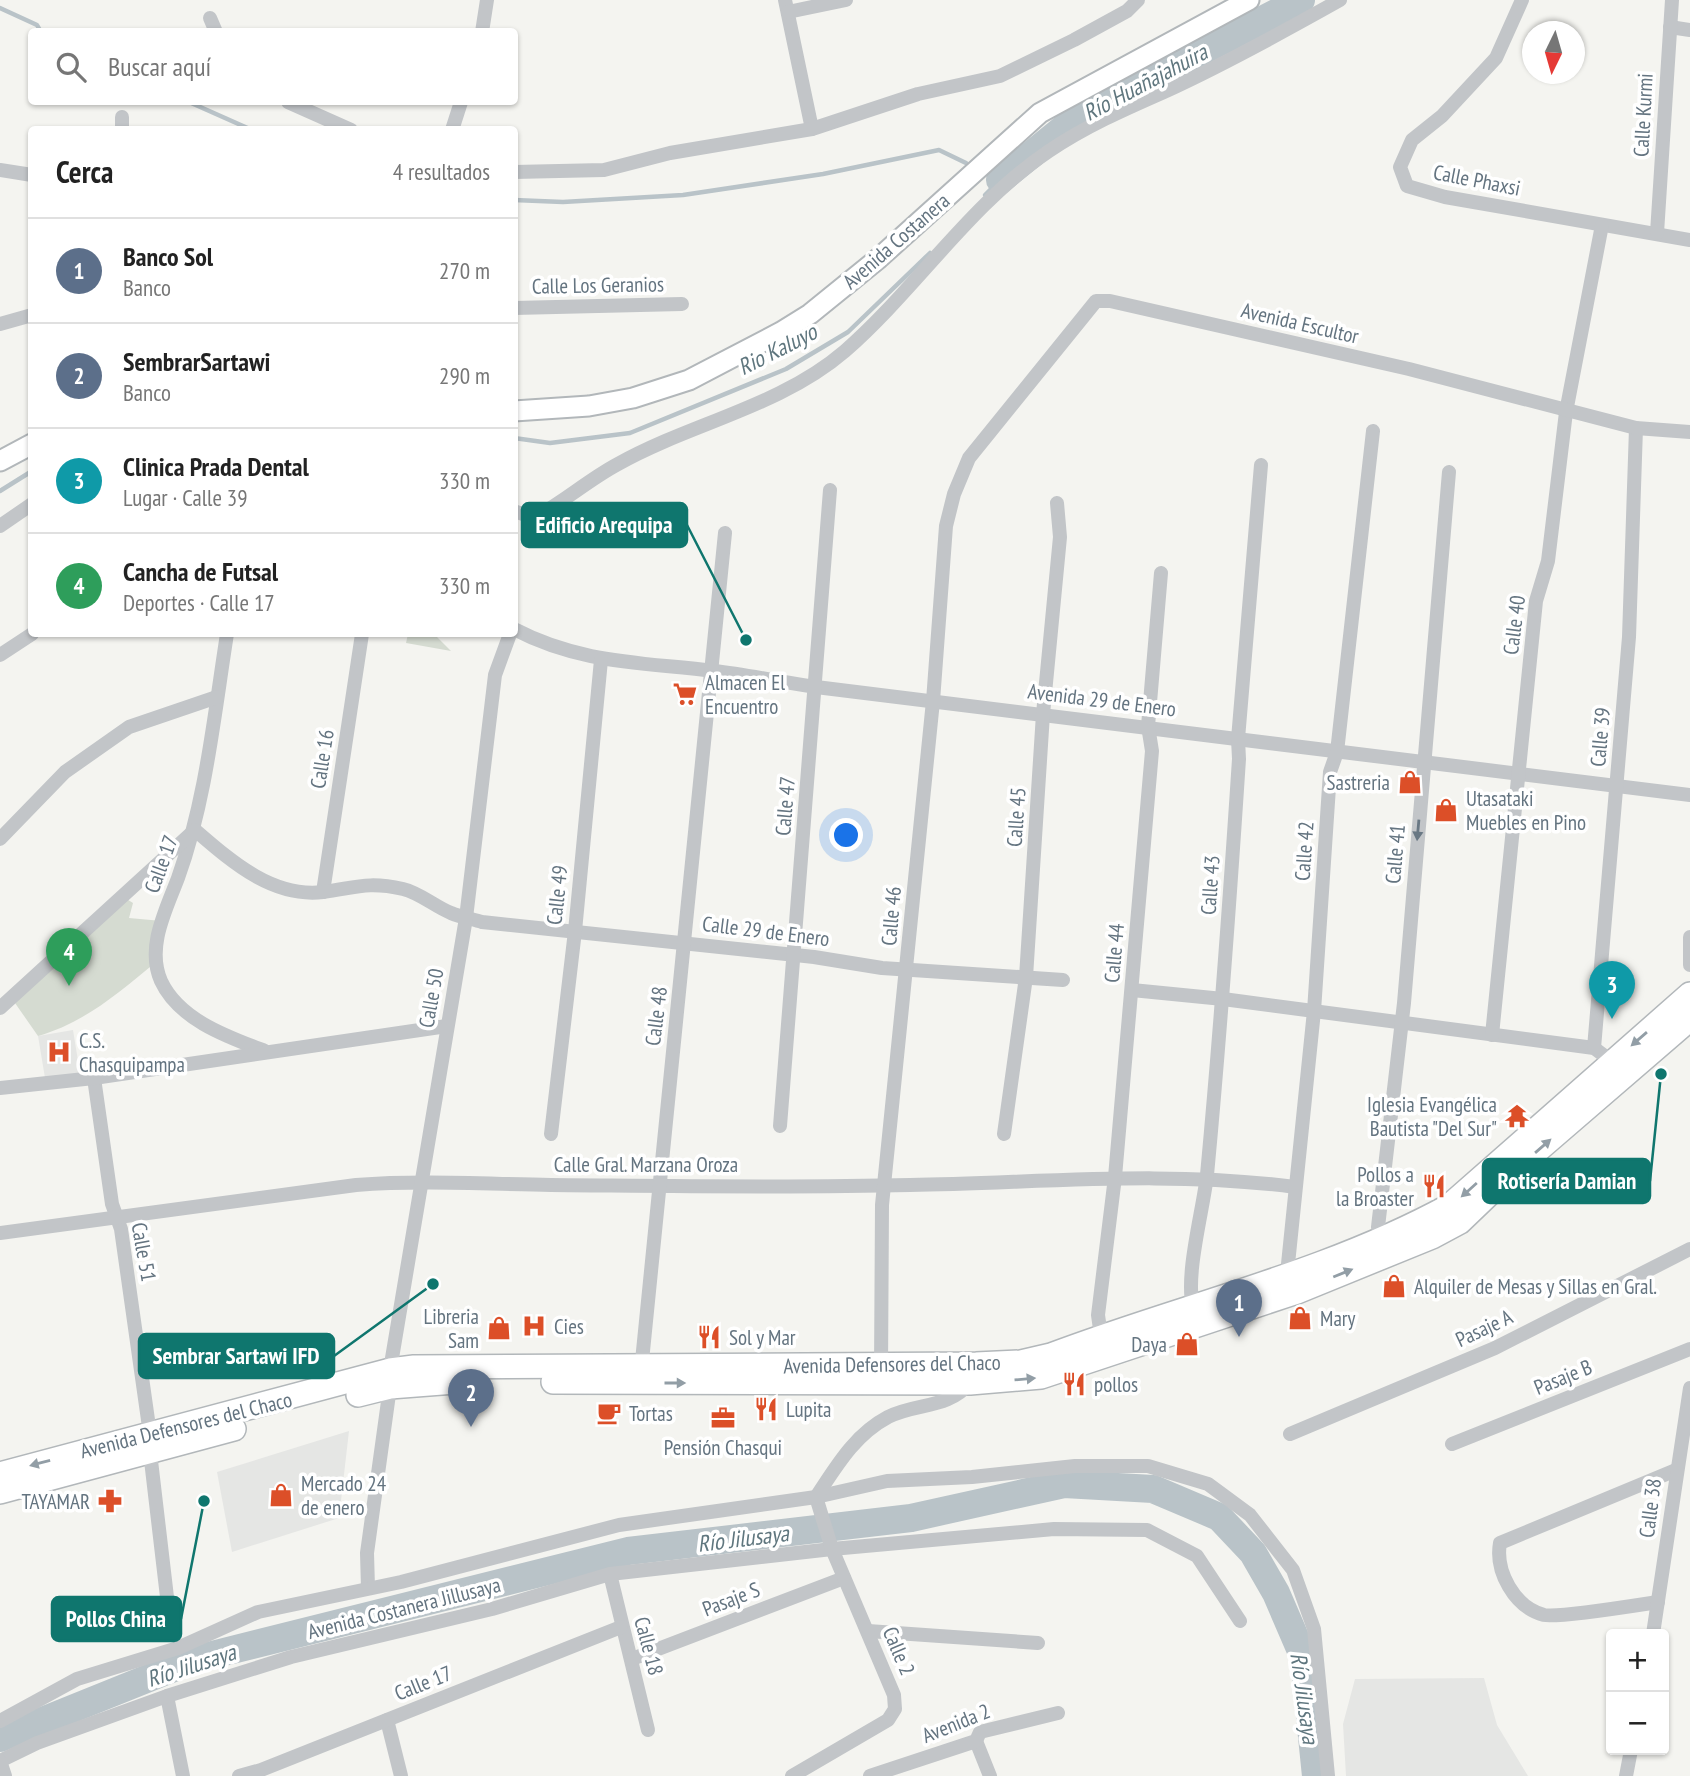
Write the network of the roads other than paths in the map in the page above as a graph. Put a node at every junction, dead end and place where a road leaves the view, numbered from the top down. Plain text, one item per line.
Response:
1 (487, 0) edge
2 (846, 0) edge
3 (1138, 0) edge
4 (1248, 0) edge
5 (1340, 0) edge
6 (1522, 0) edge
7 (1672, 0) edge
8 (786, 6) edge
9 (1670, 27) junction
10 (483, 28) edge
11 (1690, 30) edge
12 (295, 105) edge
13 (460, 105) edge
14 (342, 126) edge
15 (453, 126) edge
16 (812, 129) junction
17 (0, 170) edge
18 (518, 172) edge
19 (28, 174) edge
20 (1602, 225) junction
21 (1657, 233) junction
22 (1690, 240) edge
23 (682, 304) dead end
24 (518, 308) edge
25 (28, 316) edge
26 (0, 324) edge
27 (518, 411) edge
28 (1566, 412) junction
29 (1636, 428) junction
30 (1373, 431) dead end
31 (1690, 432) edge
32 (28, 446) edge
33 (969, 458) joint
34 (0, 461) edge
35 (1261, 465) dead end
36 (1449, 472) dead end
37 (830, 490) dead end
38 (1057, 502) dead end
39 (28, 507) edge
40 (518, 512) edge
41 (0, 526) edge
42 (725, 533) dead end
43 (1161, 573) dead end
44 (518, 631) edge
45 (28, 637) edge
46 (227, 637) edge
47 (362, 637) edge
48 (509, 637) edge
49 (0, 655) edge
50 (601, 660) junction
51 (714, 671) junction
52 (816, 687) junction
53 (217, 697) junction
54 (933, 701) junction
55 (1043, 714) junction
56 (1148, 726) junction
57 (1238, 739) junction
58 (1337, 752) junction
59 (1423, 762) junction
60 (1520, 773) junction
61 (1617, 786) junction
62 (1690, 795) edge
63 (195, 831) junction
64 (0, 839) edge
65 (323, 892) junction
66 (466, 918) junction
67 (575, 931) junction
68 (1690, 937) edge
69 (685, 943) junction
70 (795, 955) junction
71 (1690, 965) edge
72 (906, 970) junction
73 (1026, 977) junction
74 (1063, 981) dead end
75 (1132, 990) junction
76 (1690, 994) edge
77 (1223, 999) junction
78 (0, 1008) edge
79 (1314, 1011) junction
80 (1690, 1019) edge
81 (1402, 1023) junction
82 (447, 1027) junction
83 (1492, 1035) junction
84 (265, 1051) junction
85 (1611, 1061) junction
86 (93, 1078) junction
87 (0, 1088) edge
88 (780, 1126) dead end
89 (551, 1134) dead end
90 (1004, 1134) dead end
91 (1115, 1177) junction
92 (1206, 1178) junction
93 (422, 1183) junction
94 (884, 1185) junction
95 (658, 1186) junction
96 (1295, 1187) junction
97 (117, 1217) junction
98 (0, 1233) edge
99 (1386, 1246) junction
100 (1690, 1249) edge
101 (1294, 1283) junction
102 (1195, 1315) junction
103 (1104, 1345) junction
104 (1690, 1349) edge
105 (880, 1373) junction
106 (973, 1374) junction
107 (640, 1375) junction
108 (390, 1379) junction
109 (1690, 1388) edge
110 (1290, 1434) dead end
111 (150, 1443) junction
112 (1452, 1444) dead end
113 (1676, 1470) junction
114 (0, 1474) edge
115 (0, 1492) edge
116 (816, 1497) junction
117 (829, 1542) junction
118 (610, 1574) junction
119 (844, 1578) junction
120 (368, 1588) junction
121 (167, 1597) dead end
122 (1658, 1602) junction
123 (1240, 1621) dead end
124 (621, 1627) junction
125 (1654, 1629) edge
126 (868, 1631) junction
127 (1038, 1643) dead end
128 (632, 1659) junction
129 (167, 1696) junction
130 (1058, 1713) dead end
131 (387, 1720) junction
132 (0, 1721) edge
133 (648, 1730) dead end
134 (976, 1741) junction
135 (1630, 1755) edge
136 (0, 1761) edge
137 (5, 1776) edge
138 (183, 1776) edge
139 (239, 1776) edge
140 (401, 1776) edge
141 (792, 1776) edge
142 (870, 1776) edge
143 (990, 1776) edge
144 (1328, 1776) edge
145 (1626, 1776) edge

1 - 10 street
2 - 8 street
3 - 16 street
4 - 27 main road, Avenida Costanera
5 - 40 street, Avenida Costanera
6 - 20 street, Calle Phaxsi
7 - 9 street, Calle Kurmi
8 - 16 street
9 - 11 street
9 - 21 street, Calle Kurmi
12 - 14 street
13 - 15 street
16 - 18 street
17 - 19 street
20 - 21 street
20 - 28 street, Calle 40
21 - 22 street
23 - 24 street, Calle Los Geranios
25 - 26 street
28 - 29 street, Avenida Escultor
28 - 33 street, Avenida Escultor
28 - 60 street, Calle 40
29 - 31 street, Avenida Escultor
29 - 61 street, Calle 39
30 - 58 street, Calle 42
32 - 34 main road
33 - 54 street, Calle 46
35 - 57 street, Calle 43
36 - 59 street, Calle 41
37 - 52 street, Calle 47
38 - 55 street, Calle 45
39 - 41 street
42 - 51 street, Calle 48
43 - 56 street, Calle 44
44 - 50 street, Avenida 29 de Enero
45 - 49 street
46 - 53 street, Calle 17
47 - 65 street, Calle 16
48 - 66 street, Calle 50
50 - 51 street, Avenida 29 de Enero
50 - 67 street, Calle 49
51 - 52 street, Avenida 29 de Enero
51 - 69 street, Calle 48
52 - 54 street, Avenida 29 de Enero
52 - 70 street, Calle 47
53 - 63 street, Calle 17
53 - 64 street
54 - 55 street, Avenida 29 de Enero
54 - 72 street, Calle 46
55 - 56 street, Avenida 29 de Enero
55 - 73 street, Calle 45
56 - 57 street, Avenida 29 de Enero
56 - 75 street, Calle 44
57 - 58 street, Avenida 29 de Enero
57 - 77 street, Calle 43
58 - 59 street, Avenida 29 de Enero
58 - 79 street, Calle 42
59 - 60 street, Avenida 29 de Enero
59 -> 81 street, Calle 41
60 - 61 street, Avenida 29 de Enero
60 - 83 street, Calle 40
61 - 62 street, Avenida 29 de Enero
61 - 85 street, Calle 39
63 - 65 street, Calle 29 de Enero
63 - 78 street
63 - 84 street, Calle 17
65 - 66 street, Calle 29 de Enero
66 - 67 street, Calle 29 de Enero
66 - 82 street, Calle 50
67 - 69 street, Calle 29 de Enero
67 - 89 street, Calle 49
68 - 71 street
69 - 70 street, Calle 29 de Enero
69 - 95 street, Calle 48
70 - 72 street, Calle 29 de Enero
70 - 88 street, Calle 47
72 - 73 street, Calle 29 de Enero
72 - 94 street, Calle 46
73 - 74 street, Calle 29 de Enero
73 - 90 street, Calle 45
75 - 77 street
75 - 91 street, Calle 44
76 -> 85 main road, Avenida Defensores del Chaco
77 - 79 street
77 - 92 street, Calle 43
79 - 81 street
79 - 96 street, Calle 42
80 - 85 main road, Avenida Defensores del Chaco
81 - 83 street
81 - 99 street, Calle 41
82 - 84 street
82 - 93 street, Calle 50
83 - 85 street
84 - 86 street
85 - 99 main road, Avenida Defensores del Chaco
86 - 87 street
86 - 97 street, Calle 51
91 - 92 street, Calle Gral. Marzana Oroza
91 - 94 street, Calle Gral. Marzana Oroza
91 - 103 street, Calle 44
92 - 96 street, Calle Gral. Marzana Oroza
92 - 102 street, Calle 43
93 - 95 street, Calle Gral. Marzana Oroza
93 - 97 street, Calle Gral. Marzana Oroza
93 - 108 street, Calle 50
94 - 95 street, Calle Gral. Marzana Oroza
94 - 105 street, Calle 46
95 - 107 street, Calle 48
96 - 101 street, Calle 42
97 - 98 street, Calle Gral. Marzana Oroza
97 - 111 street, Calle 51
99 - 101 main road, Avenida Defensores del Chaco
100 - 110 street, Pasaje A
101 - 102 main road, Avenida Defensores del Chaco
102 - 103 main road, Avenida Defensores del Chaco
103 - 106 main road, Avenida Defensores del Chaco
104 - 112 street, Pasaje B
105 - 106 main road, Avenida Defensores del Chaco
105 - 107 main road, Avenida Defensores del Chaco
106 - 116 street
107 - 108 main road, Avenida Defensores del Chaco
108 - 111 main road, Avenida Defensores del Chaco
108 - 120 street, Calle 50
109 - 113 street, Calle 38
111 -> 114 main road, Avenida Defensores del Chaco
111 - 115 main road, Avenida Defensores del Chaco
111 - 121 street, Calle 51
113 - 122 street, Calle 38
113 - 122 street
116 - 117 street, Calle 2
116 - 120 street
116 - 144 street
117 - 118 street, Avenida Costanera Jillusaya
117 - 119 street, Calle 2
117 - 123 street, Avenida Costanera Jillusaya
118 - 124 street, Calle 18
118 - 129 street, Avenida Costanera Jillusaya
119 - 126 street, Calle 2
119 - 128 street, Pasaje S
120 - 132 street
122 - 125 street, Calle 38
124 - 128 street, Calle 18
124 - 131 street, Calle 17
126 - 127 street
126 - 141 street, Calle 2
128 - 133 street, Calle 18
129 - 136 street, Avenida Costanera Jillusaya
129 - 138 street
130 - 134 street, Avenida 2
131 - 139 street, Calle 17
131 - 140 street
134 - 142 street, Avenida 2
134 - 143 street
135 - 145 street
136 - 137 street

